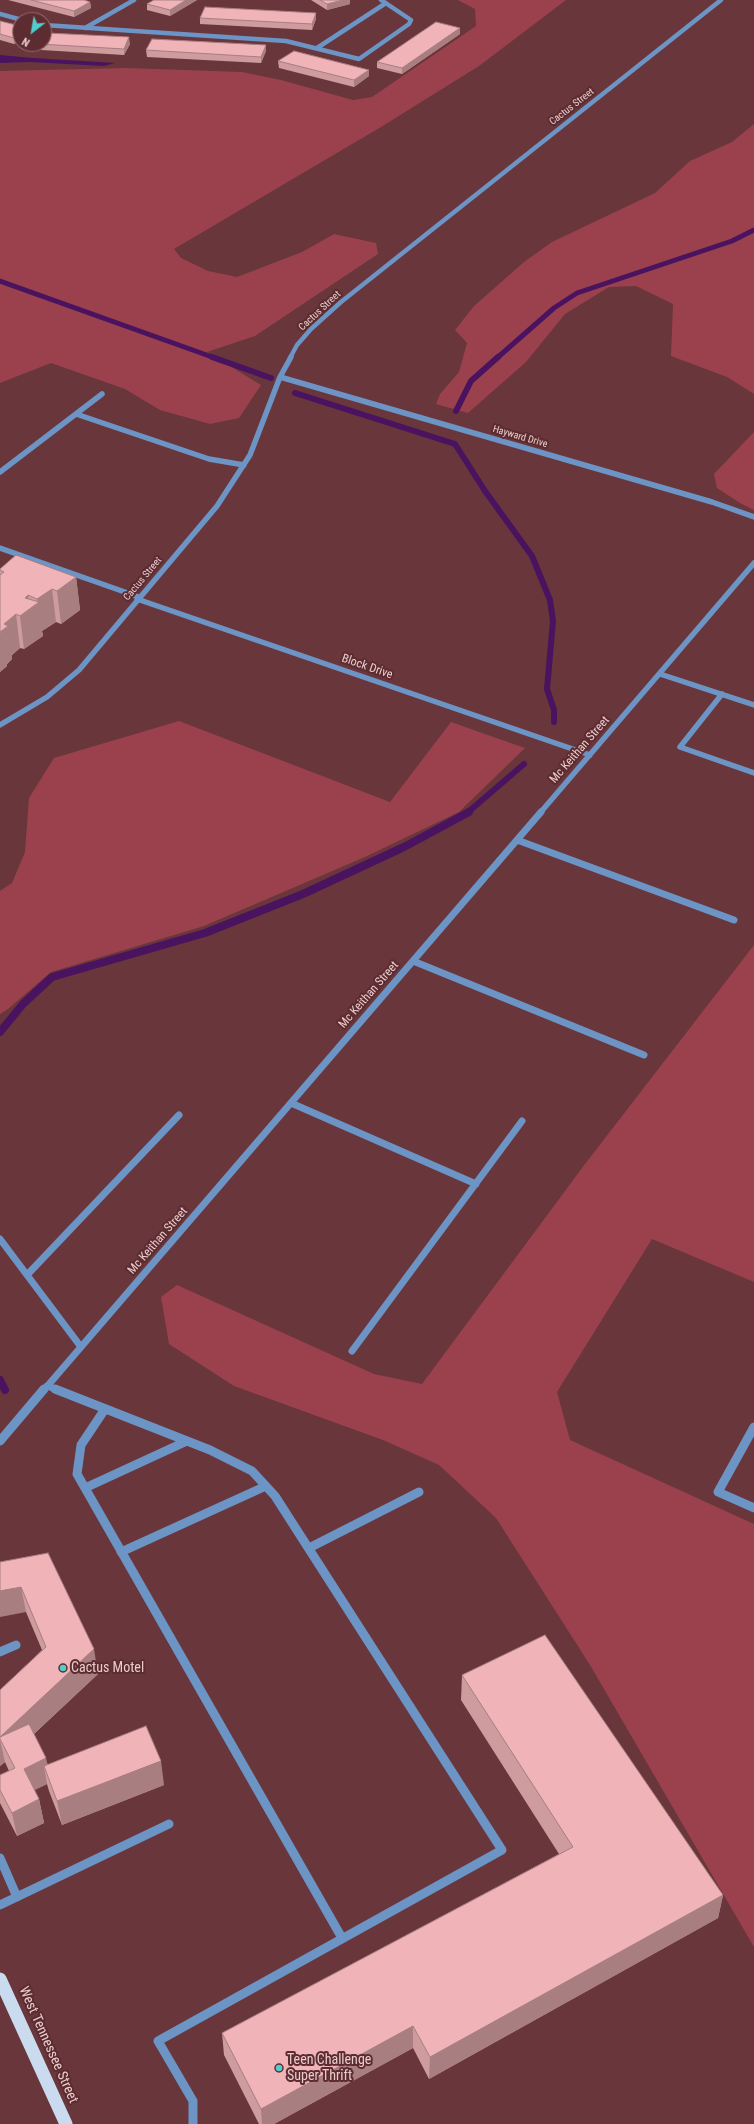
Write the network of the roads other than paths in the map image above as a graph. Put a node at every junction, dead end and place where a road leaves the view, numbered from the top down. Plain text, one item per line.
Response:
1 (134, 0) edge
2 (381, 0) edge
3 (721, 0) edge
4 (386, 4) junction
5 (0, 14) edge
6 (12, 17) edge
7 (52, 26) edge
8 (85, 28) junction
9 (317, 48) junction
10 (280, 377) junction
11 (102, 394) dead end
12 (76, 414) junction
13 (244, 465) junction
14 (0, 472) edge
15 (754, 517) edge
16 (0, 548) edge
17 (754, 563) edge
18 (138, 598) junction
19 (660, 674) junction
20 (722, 694) junction
21 (754, 705) edge
22 (0, 724) edge
23 (590, 755) junction
24 (754, 773) edge
25 (517, 840) junction
26 (734, 920) dead end
27 (412, 961) junction
28 (644, 1055) dead end
29 (290, 1103) junction
30 (179, 1115) dead end
31 (522, 1121) dead end
32 (476, 1184) junction
33 (0, 1239) edge
34 (27, 1275) junction
35 (81, 1347) junction
36 (352, 1350) dead end
37 (47, 1386) junction
38 (105, 1409) junction
39 (754, 1427) edge
40 (0, 1441) edge
41 (187, 1441) junction
42 (266, 1486) junction
43 (85, 1488) junction
44 (420, 1492) dead end
45 (754, 1508) edge
46 (309, 1548) junction
47 (121, 1552) junction
48 (16, 1645) dead end
49 (0, 1652) edge
50 (169, 1824) dead end
51 (0, 1858) edge
52 (17, 1897) junction
53 (0, 1905) edge
54 (342, 1938) junction
55 (0, 1979) edge
56 (66, 2124) edge
57 (193, 2124) edge

1 - 8 street
2 - 4 street
3 - 10 street, Cactus Street
4 - 9 street
4 - 9 street
5 - 6 street
7 - 8 street
8 - 9 street
10 - 13 street, Cactus Street
10 - 15 street, Hayward Drive
11 - 12 street
12 - 13 street
12 - 14 street
13 - 18 street, Cactus Street
16 - 18 street, Block Drive
17 - 19 street, Mc Keithan Street
18 - 22 street, Cactus Street
18 - 23 street, Block Drive
19 - 20 street
19 - 23 street, Mc Keithan Street
20 - 21 street
20 - 24 street
23 - 25 street, Mc Keithan Street
25 - 26 street
25 - 27 street, Mc Keithan Street
27 - 28 street
27 - 29 street, Mc Keithan Street
29 - 32 street
29 - 35 street, Mc Keithan Street
30 - 34 street
31 - 32 street
32 - 36 street
33 - 34 street
34 - 35 street
35 - 37 street, Mc Keithan Street
37 - 38 street
37 - 40 street, Mc Keithan Street
38 - 41 street
38 - 43 street
39 - 45 street
41 - 42 street
41 - 43 street
42 - 46 street
42 - 47 street
43 - 47 street
44 - 46 street
46 - 54 street
47 - 54 street
48 - 49 street
50 - 52 street
51 - 52 street
52 - 53 street
54 - 57 street
55 - 56 main road, West Tennessee Street

